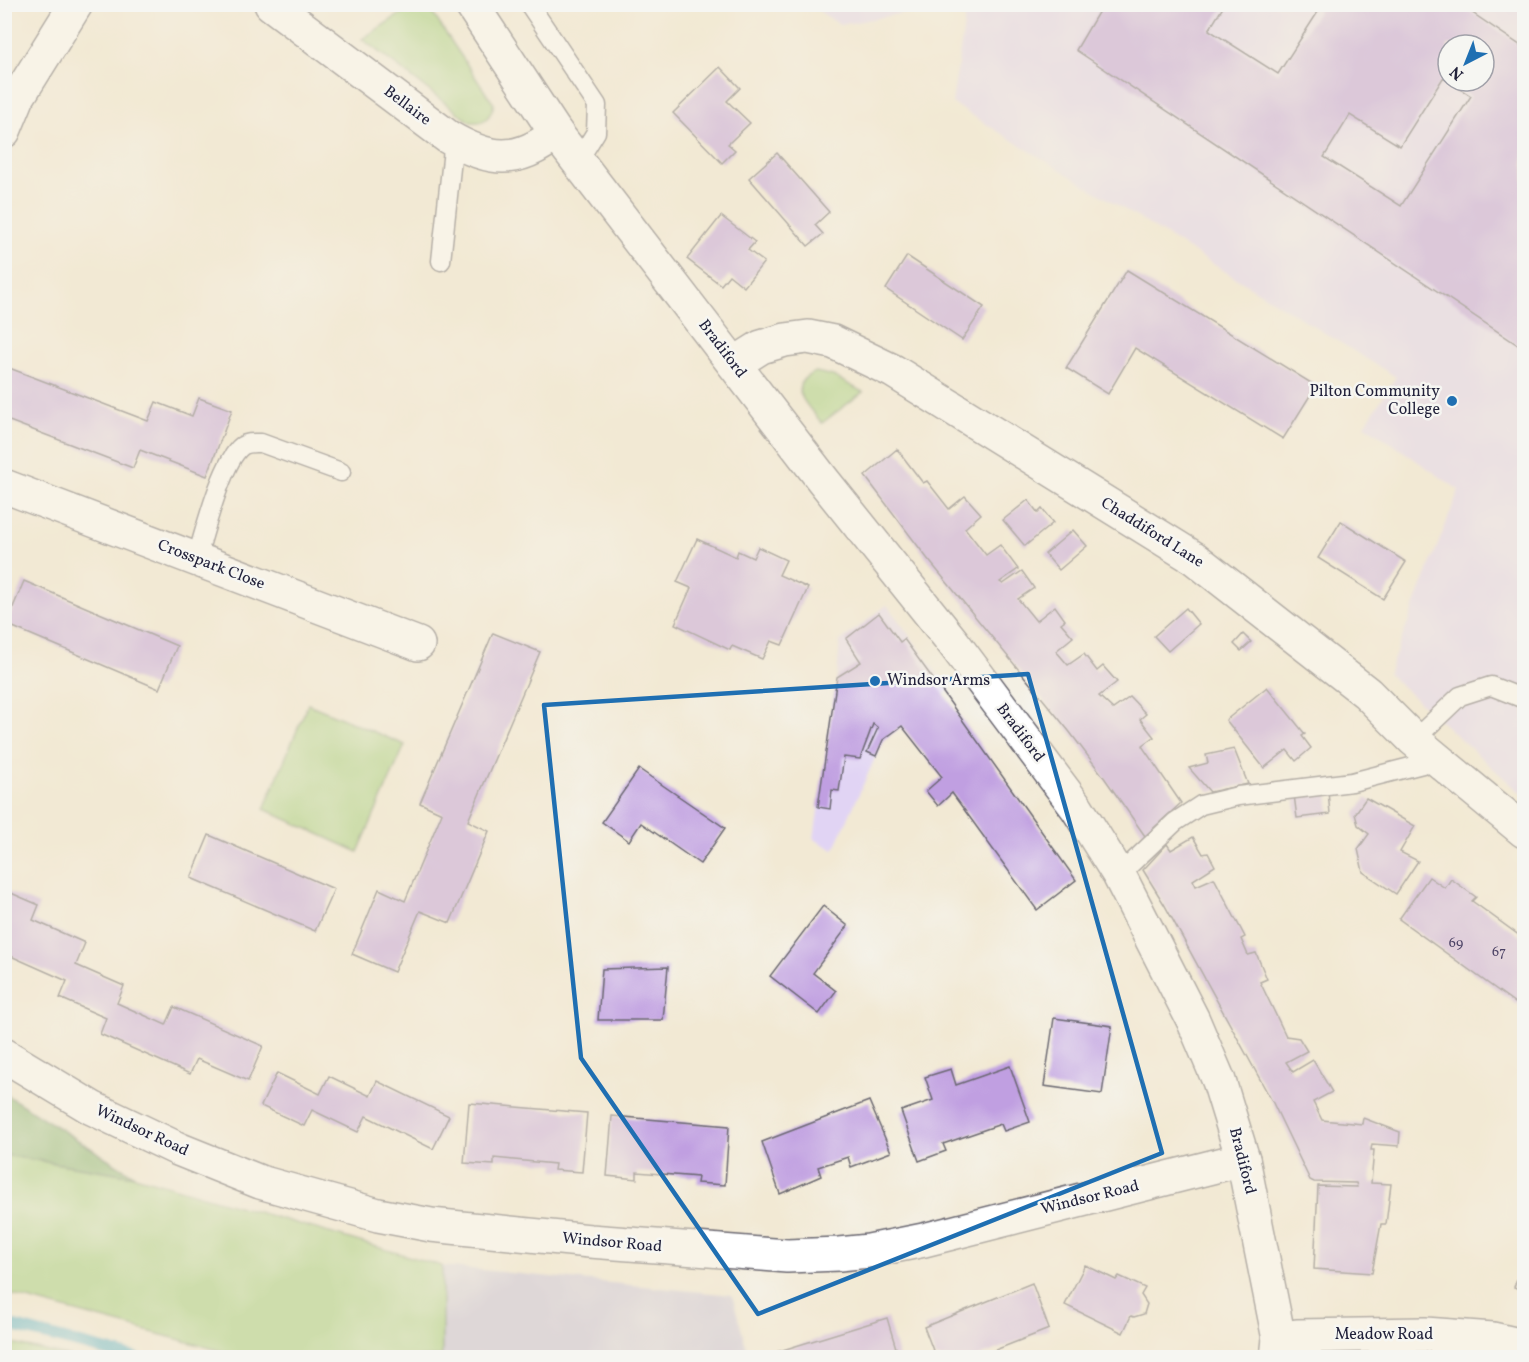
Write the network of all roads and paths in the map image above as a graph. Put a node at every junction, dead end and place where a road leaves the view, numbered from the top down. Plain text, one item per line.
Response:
1 (76, 4) edge
2 (271, 4) edge
3 (471, 4) edge
4 (529, 4) edge
5 (4, 131) edge
6 (556, 133) junction
7 (454, 140) junction
8 (578, 160) junction
9 (441, 261) dead end
10 (734, 364) junction
11 (342, 472) dead end
12 (4, 486) edge
13 (196, 560) junction
14 (418, 644) dead end
15 (1524, 699) edge
16 (1413, 740) junction
17 (1438, 760) junction
18 (1524, 831) edge
19 (1119, 874) junction
20 (4, 1055) edge
21 (1243, 1159) junction
22 (1524, 1346) edge
23 (1278, 1348) edge

1 - 5 street
2 - 7 street, Bellaire
3 - 6 street, Bradiford
4 - 8 lane
6 - 7 street, Bellaire
6 - 8 street, Bradiford
7 - 9 lane
8 - 10 street, Bradiford
10 - 16 street, Chaddiford Lane
10 - 19 street, Bradiford
11 - 13 lane
12 - 13 street, Crosspark Close
13 - 14 street, Crosspark Close
15 - 16 lane
16 - 17 street, Chaddiford Lane
17 - 18 street, Chaddiford Lane
17 - 19 lane
19 - 21 street, Bradiford
20 - 21 street, Windsor Road
21 - 23 street, Bradiford
22 - 23 street, Meadow Road

